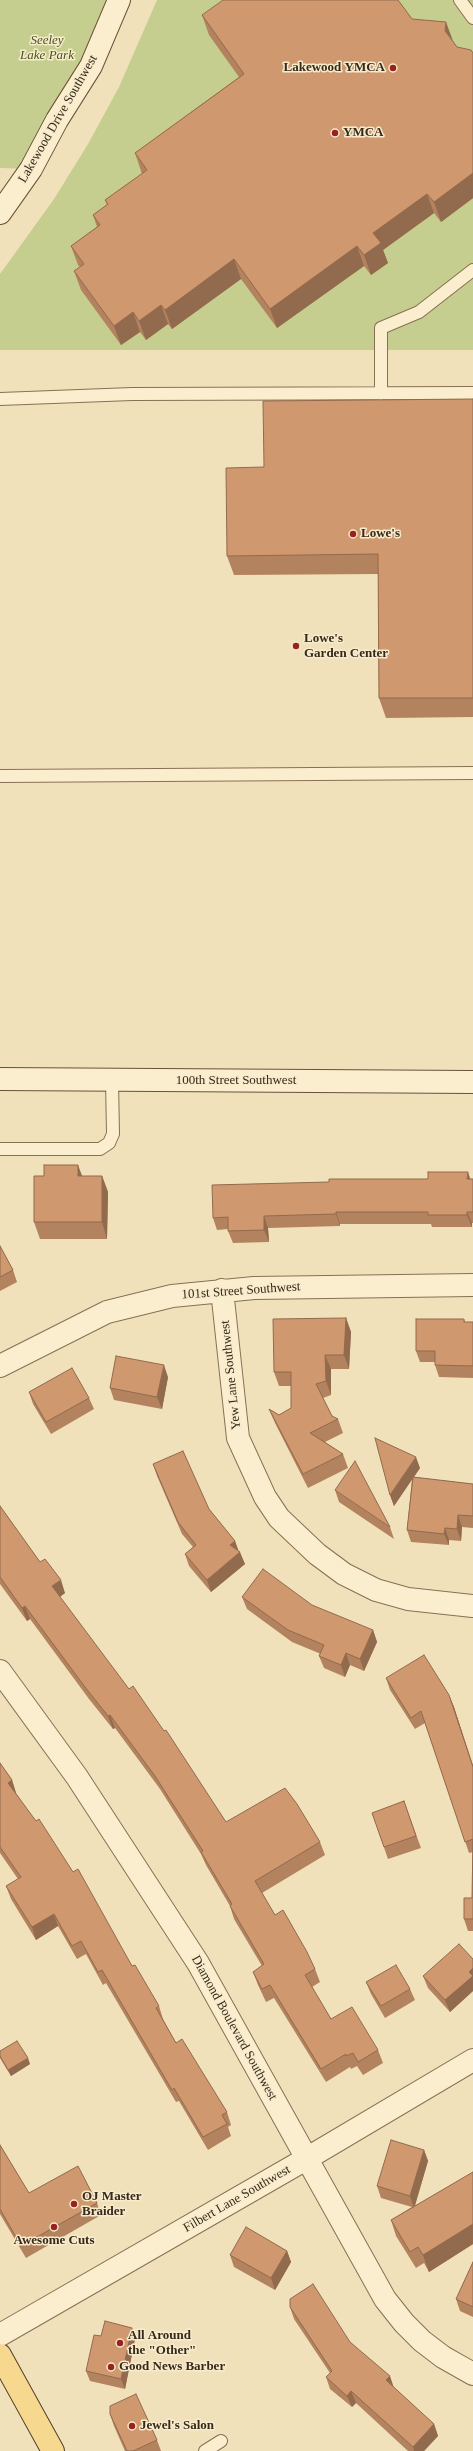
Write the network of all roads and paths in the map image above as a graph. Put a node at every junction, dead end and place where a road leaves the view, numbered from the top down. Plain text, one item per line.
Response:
1 (119, 0) edge
2 (460, 0) edge
3 (473, 18) edge
4 (0, 213) edge
5 (473, 270) edge
6 (473, 393) edge
7 (381, 394) junction
8 (0, 399) edge
9 (473, 773) edge
10 (0, 776) edge
11 (0, 1079) edge
12 (112, 1080) junction
13 (473, 1082) edge
14 (0, 1149) edge
15 (473, 1285) edge
16 (222, 1290) junction
17 (0, 1366) edge
18 (473, 1606) edge
19 (0, 1671) edge
20 (473, 2060) edge
21 (306, 2159) junction
22 (0, 2336) edge
23 (0, 2355) edge
24 (473, 2374) edge
25 (221, 2442) dead end
26 (53, 2451) edge
27 (205, 2451) edge

1 - 4 street, Lakewood Drive Southwest
2 - 3 lane
5 - 7 lane
6 - 7 lane
7 - 8 lane
9 - 10 lane
11 - 12 street, 100th Street Southwest
12 - 13 street, 100th Street Southwest
12 - 14 lane
15 - 16 street, 101st Street Southwest
16 - 17 street, 101st Street Southwest
16 - 18 street, Yew Lane Southwest
19 - 21 street, Diamond Boulevard Southwest
20 - 21 street, Filbert Lane Southwest
21 - 22 street, Filbert Lane Southwest
21 - 24 street, Diamond Boulevard Southwest
23 - 26 main road
25 - 27 lane

